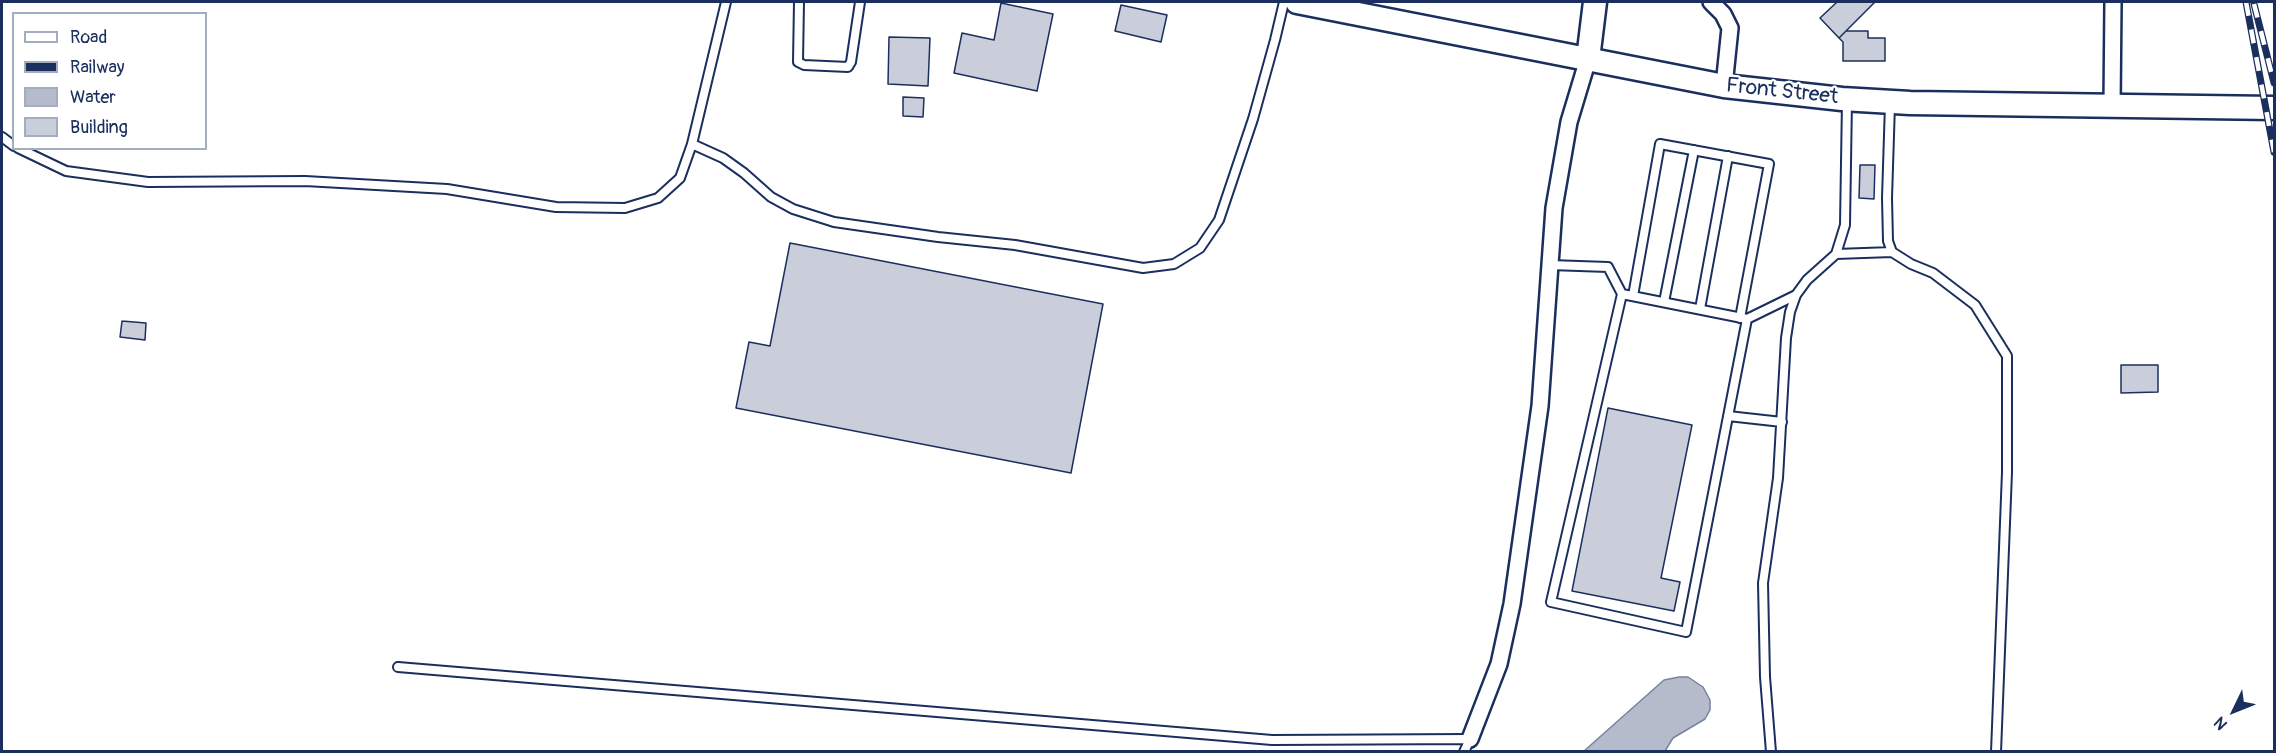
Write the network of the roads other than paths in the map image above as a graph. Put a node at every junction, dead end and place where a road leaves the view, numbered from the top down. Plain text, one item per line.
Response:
1 (726, 2) edge
2 (799, 2) edge
3 (860, 2) edge
4 (1284, 2) edge
5 (1297, 2) edge
6 (1594, 2) edge
7 (1711, 2) edge
8 (2114, 2) edge
9 (1588, 59) junction
10 (1724, 86) junction
11 (1847, 99) junction
12 (1890, 102) junction
13 (2112, 106) junction
14 (2274, 108) edge
15 (692, 144) junction
16 (22, 150) edge
17 (1694, 150) junction
18 (1728, 156) junction
19 (1892, 252) junction
20 (1836, 254) junction
21 (1550, 265) junction
22 (1622, 294) junction
23 (1633, 296) junction
24 (1796, 296) junction
25 (1664, 302) junction
26 (1700, 309) junction
27 (1744, 318) junction
28 (1728, 416) junction
29 (1782, 422) junction
30 (398, 666) dead end
31 (1467, 745) edge
32 (1771, 752) edge
33 (1996, 752) edge

1 - 15 lane
2 - 3 lane
4 - 15 lane
5 - 9 street, Front Street
6 - 9 street
7 - 10 street
8 - 13 street
9 - 10 street, Front Street
9 - 21 street
10 - 11 street, Front Street
11 - 12 street, Front Street
11 - 20 lane
12 - 13 street, Front Street
12 - 19 lane
13 - 14 street, Front Street
15 - 16 lane
17 - 18 lane
17 - 23 lane
17 - 25 lane
18 - 26 lane
18 - 27 lane
19 - 20 lane
19 - 33 lane
20 - 24 lane
21 - 22 lane
21 - 31 street
22 - 23 lane
22 - 28 lane
23 - 25 lane
24 - 27 lane
24 - 29 lane
25 - 26 lane
26 - 27 lane
27 - 28 lane
28 - 29 lane
29 - 32 lane
30 - 31 lane

